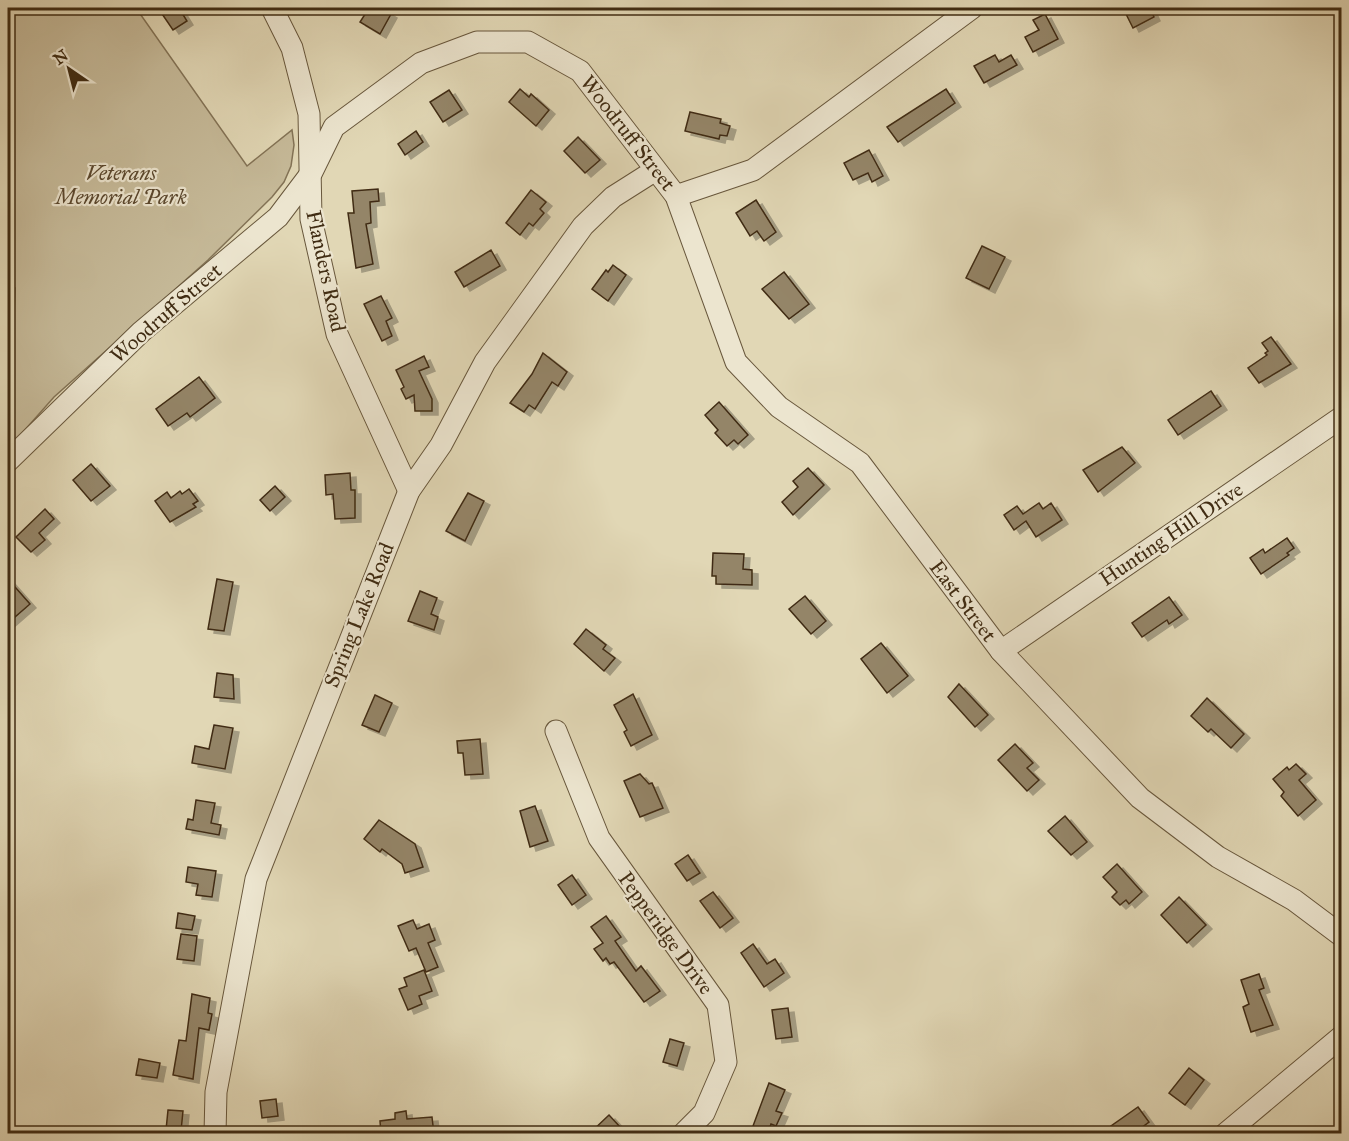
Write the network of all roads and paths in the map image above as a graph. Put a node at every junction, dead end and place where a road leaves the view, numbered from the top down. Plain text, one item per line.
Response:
1 (272, 8) edge
2 (972, 8) edge
3 (654, 171) junction
4 (312, 172) junction
5 (676, 196) junction
6 (1341, 417) edge
7 (8, 461) edge
8 (409, 490) junction
9 (1001, 651) junction
10 (556, 731) dead end
11 (1341, 936) edge
12 (1341, 1036) edge
13 (214, 1134) edge
14 (683, 1134) edge
15 (1225, 1134) edge

1 - 4 street, Flanders Road
2 - 5 street, Woodruff Street
3 - 4 street, Woodruff Street
3 - 5 street, Woodruff Street
3 - 8 street, Spring Lake Road
4 - 7 street, Woodruff Street
4 - 8 street, Flanders Road
5 - 9 street, East Street
6 - 9 street, Hunting Hill Drive
8 - 13 street, Spring Lake Road
9 - 11 street, East Street
10 - 14 street, Pepperidge Drive
12 - 15 street

